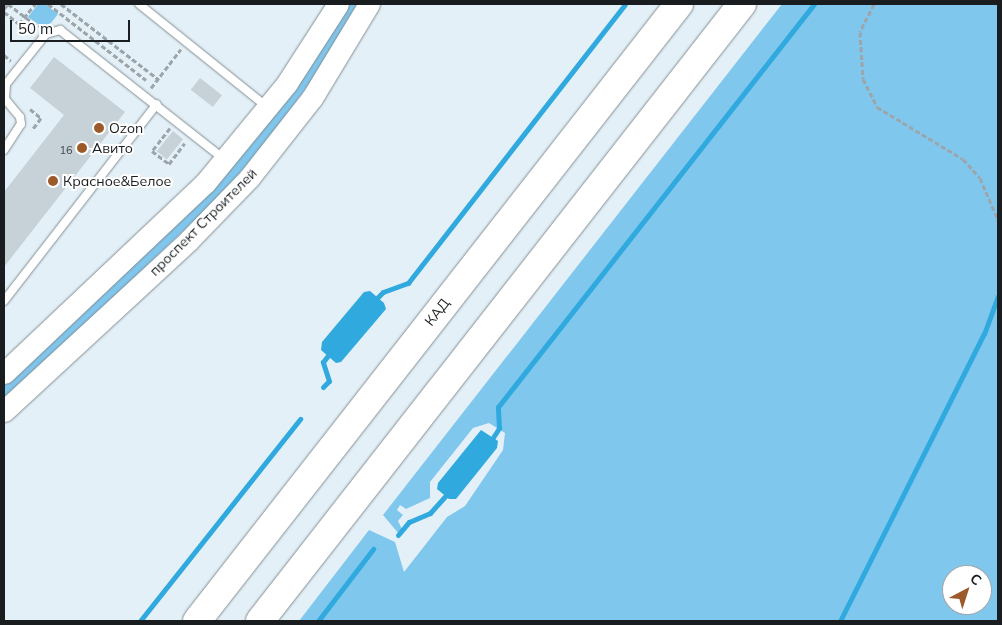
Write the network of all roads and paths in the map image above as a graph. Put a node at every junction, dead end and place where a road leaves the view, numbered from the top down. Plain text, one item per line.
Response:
1 (8, 4) edge
2 (35, 4) edge
3 (48, 4) edge
4 (61, 4) edge
5 (139, 4) edge
6 (155, 4) edge
7 (338, 4) edge
8 (369, 4) edge
9 (679, 4) edge
10 (742, 4) edge
11 (874, 4) edge
12 (4, 11) edge
13 (149, 11) junction
14 (25, 17) junction
15 (19, 24) junction
16 (46, 34) junction
17 (40, 41) junction
18 (187, 42) junction
19 (158, 79) junction
20 (146, 80) dead end
21 (146, 94) junction
22 (157, 104) junction
23 (25, 106) dead end
24 (268, 107) junction
25 (176, 120) junction
26 (30, 132) dead end
27 (193, 133) junction
28 (4, 150) edge
29 (225, 160) junction
30 (998, 220) edge
31 (4, 301) edge
32 (5, 369) edge
33 (4, 411) edge
34 (197, 621) edge
35 (260, 621) edge

1 - 12 path
1 - 14 path
2 - 14 path
3 - 20 path
4 - 19 path
5 - 13 lane
6 - 13 lane
7 - 24 street, проспект Строителей
8 - 33 street, проспект Строителей
9 - 34 highway, КАД
10 - 35 highway
11 - 30 path
12 - 15 path
13 - 18 lane
14 - 15 path
14 - 16 path
15 - 17 path
16 - 17 lane
16 - 21 lane
17 - 28 lane
18 - 19 path
18 - 24 lane
19 - 21 path
21 - 22 lane
22 - 25 lane
22 - 31 lane
23 - 26 path
24 - 29 street, проспект Строителей
25 - 27 lane
25 - 27 path
27 - 29 lane
29 - 32 street, проспект Строителей

